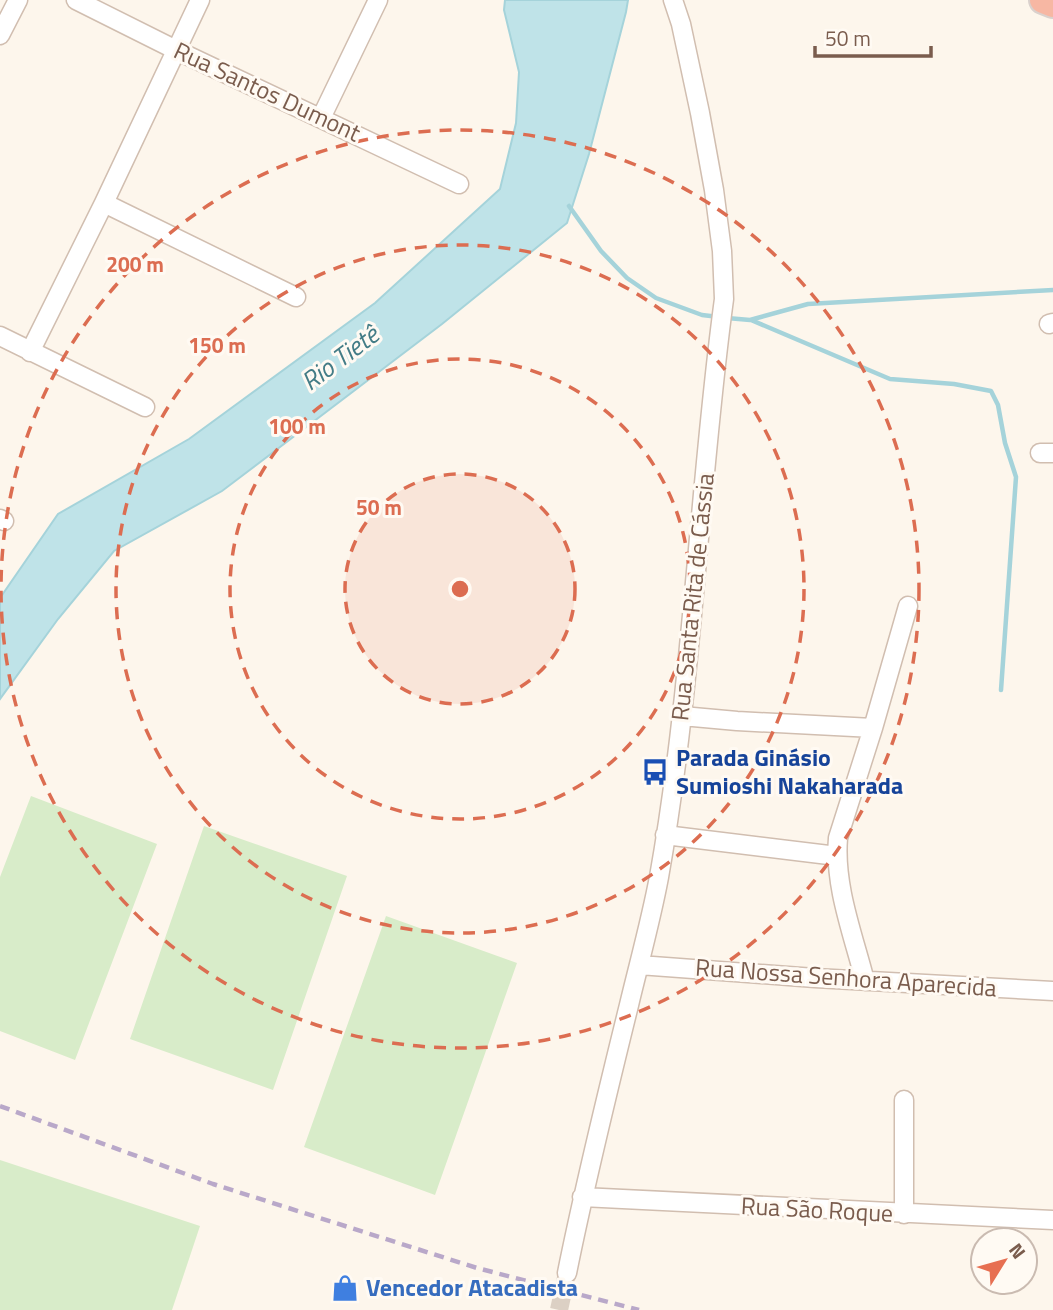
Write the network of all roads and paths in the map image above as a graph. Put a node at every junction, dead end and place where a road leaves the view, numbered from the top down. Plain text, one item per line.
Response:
1 (18, 0) edge
2 (76, 0) edge
3 (200, 0) edge
4 (377, 0) edge
5 (673, 0) edge
6 (1043, 0) edge
7 (1053, 4) edge
8 (0, 35) edge
9 (176, 50) junction
10 (321, 118) junction
11 (458, 184) dead end
12 (104, 203) junction
13 (296, 297) dead end
14 (0, 336) edge
15 (30, 352) junction
16 (145, 407) dead end
17 (908, 606) dead end
18 (682, 716) junction
19 (873, 728) junction
20 (666, 835) junction
21 (837, 856) junction
22 (639, 965) junction
23 (865, 981) junction
24 (1053, 991) edge
25 (904, 1100) dead end
26 (582, 1197) junction
27 (904, 1214) junction
28 (1053, 1220) edge
29 (567, 1273) tunnel mouth

1 - 8 street
2 - 9 street, Rua Santos Dumont
3 - 9 street
4 - 10 street
5 - 18 street, Rua Santa Rita de Cássia
6 - 7 highway
9 - 10 street, Rua Santos Dumont
9 - 12 street
10 - 11 street, Rua Santos Dumont
12 - 13 street
12 - 15 street
14 - 15 street
15 - 16 street
17 - 19 street
18 - 19 street
18 - 20 street, Rua Santa Rita de Cássia
19 - 21 street
20 - 21 street
20 - 22 street, Rua Santa Rita de Cássia
21 - 23 street
22 - 23 street, Rua Nossa Senhora Aparecida
22 - 26 street, Rua Santa Rita de Cássia
23 - 24 street, Rua Nossa Senhora Aparecida
25 - 27 street
26 - 27 street, Rua São Roque
26 - 29 street, Rua Santa Rita de Cássia
27 - 28 street, Rua São Roque

